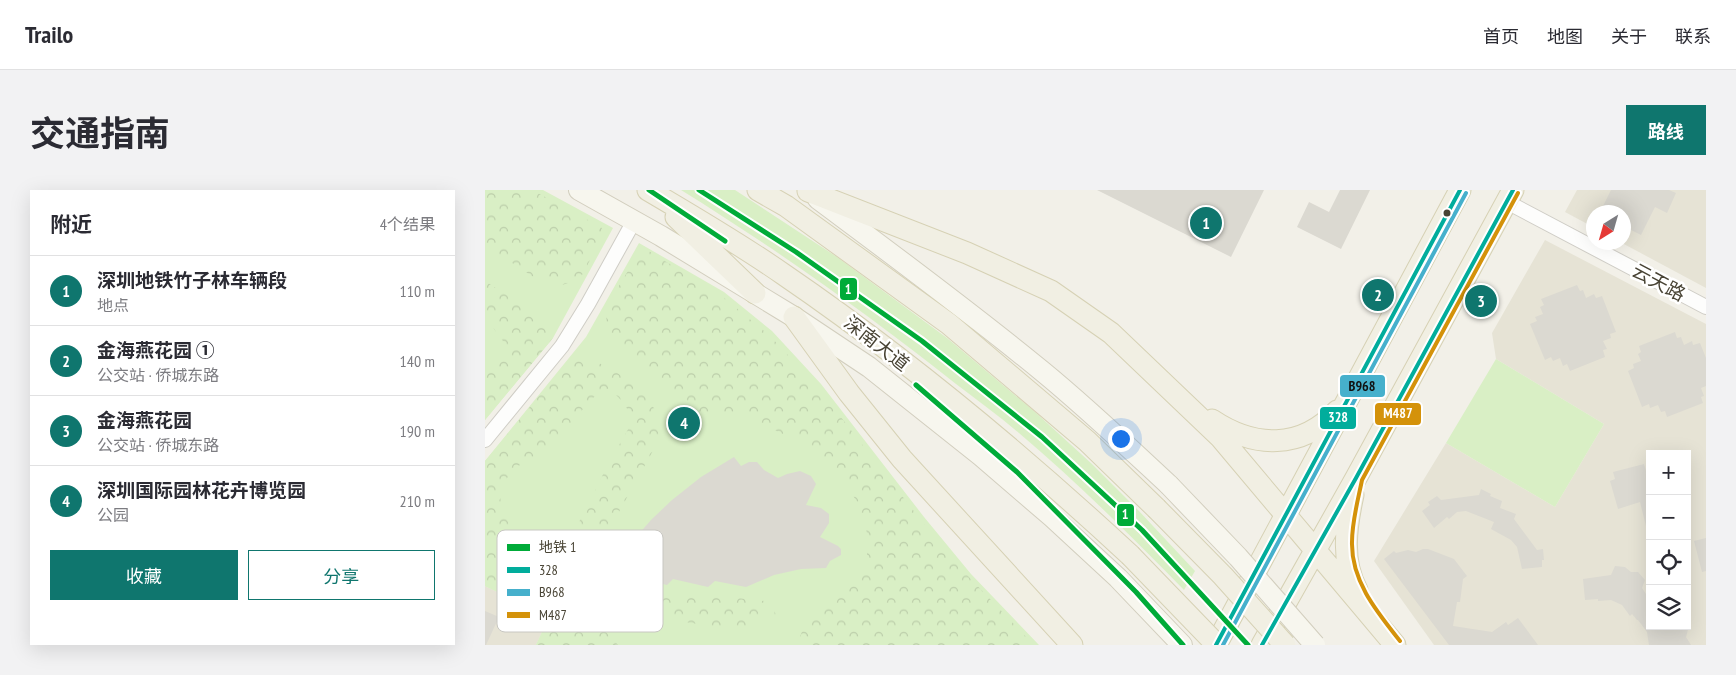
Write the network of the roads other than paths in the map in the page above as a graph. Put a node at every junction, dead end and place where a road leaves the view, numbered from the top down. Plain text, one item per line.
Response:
1 (579, 190) edge
2 (647, 190) edge
3 (758, 190) edge
4 (1460, 190) edge
5 (807, 191) edge
6 (1510, 196) edge
7 (634, 221) junction
8 (755, 293) junction
9 (1706, 307) edge
10 (794, 317) junction
11 (1350, 398) junction
12 (1185, 402) junction
13 (485, 440) edge
14 (1356, 478) junction
15 (1285, 514) junction
16 (1316, 550) junction
17 (1372, 616) junction
18 (1072, 645) edge
19 (1182, 645) edge
20 (1216, 645) edge
21 (1262, 645) edge
22 (1285, 645) edge
23 (1315, 645) edge
24 (1395, 645) edge

1 - 7 main road
2 - 8 main road
2 - 20 main road, 深南大道, bridge
3 - 22 main road, bridge
4 - 11 main road
5 - 12 main road
5 - 23 main road, bridge
6 - 9 street, 云天路
6 - 14 main road
7 - 8 main road
7 - 13 street
8 - 10 main road
10 - 18 main road
10 - 19 main road
11 - 12 main road
11 - 15 main road
12 - 15 main road
14 - 16 main road
14 - 17 main road
15 - 16 main road
15 - 20 main road
16 - 17 main road
16 - 21 main road
17 - 24 main road

